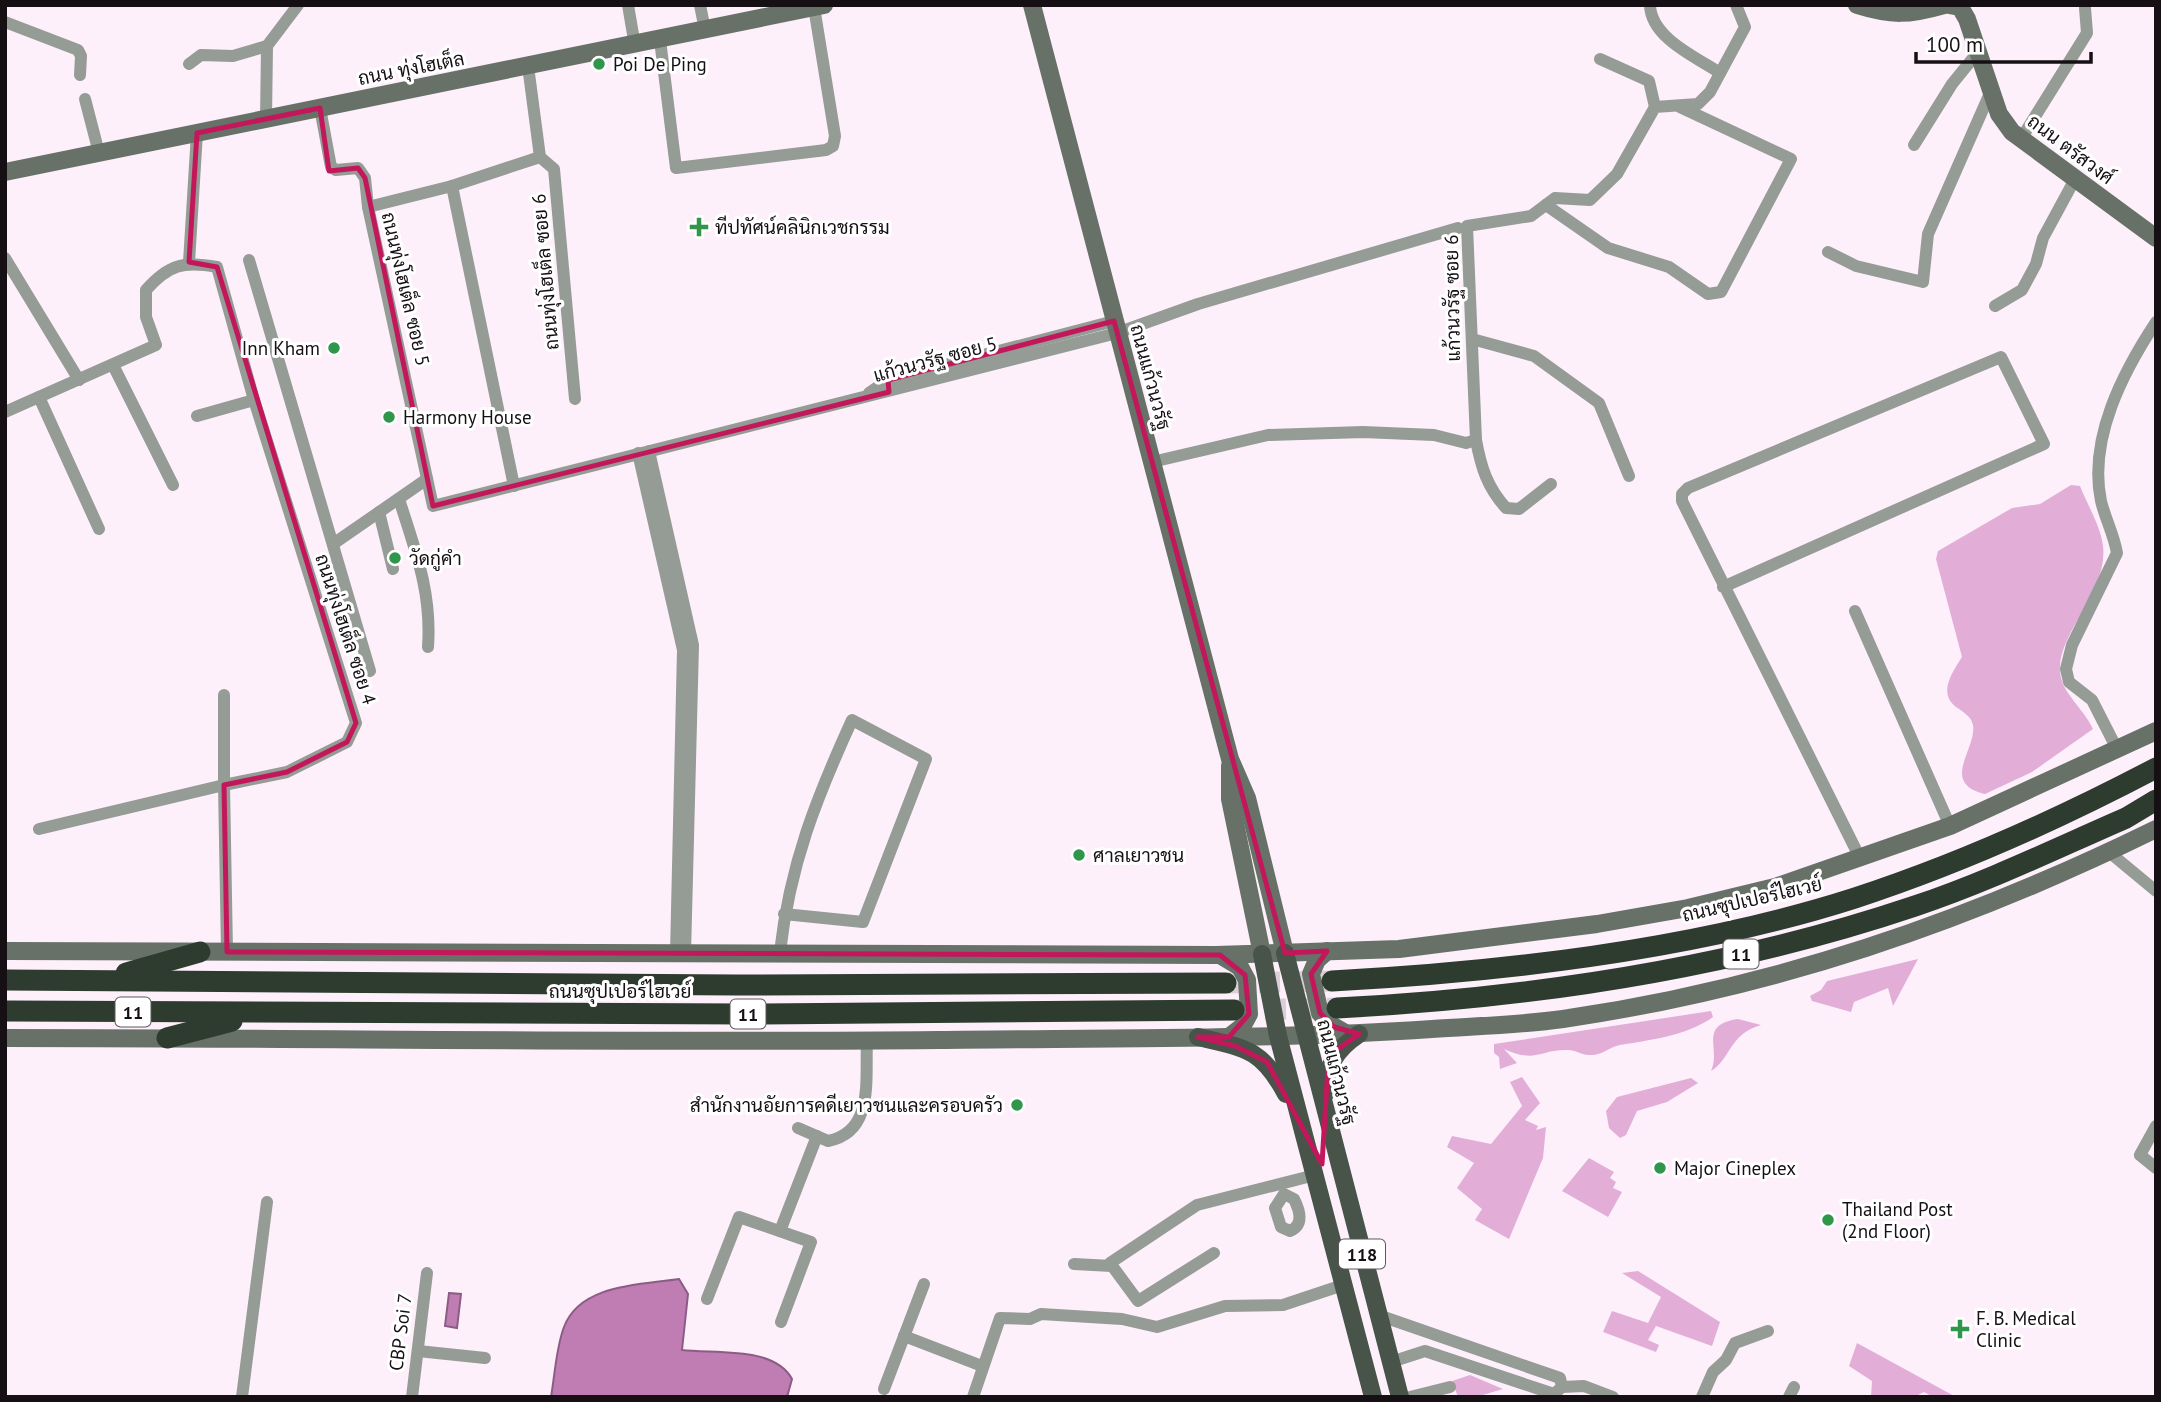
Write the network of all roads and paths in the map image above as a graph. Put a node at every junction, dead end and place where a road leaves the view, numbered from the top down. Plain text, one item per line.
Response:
1 (298, 5) edge
2 (628, 5) edge
3 (700, 5) edge
4 (1032, 5) edge
5 (1650, 5) edge
6 (1735, 5) edge
7 (1857, 5) edge
8 (819, 6) edge
9 (1953, 6) edge
10 (2083, 6) edge
11 (5, 22) edge
12 (705, 30) junction
13 (660, 40) junction
14 (267, 46) junction
15 (635, 46) junction
16 (1978, 52) junction
17 (1600, 59) dead end
18 (189, 64) dead end
19 (528, 66) junction
20 (1720, 73) junction
21 (80, 75) dead end
22 (1991, 91) junction
23 (85, 99) dead end
24 (1655, 107) junction
25 (1679, 107) junction
26 (320, 108) junction
27 (265, 119) junction
28 (197, 133) junction
29 (2021, 139) junction
30 (1914, 145) dead end
31 (99, 153) junction
32 (540, 158) junction
33 (5, 172) edge
34 (2075, 178) junction
35 (452, 186) junction
36 (1546, 205) junction
37 (368, 207) junction
38 (1458, 228) dead end
39 (2156, 238) edge
40 (1828, 252) dead end
41 (5, 258) edge
42 (249, 260) dead end
43 (189, 262) junction
44 (1995, 306) dead end
45 (2156, 322) edge
46 (1116, 327) junction
47 (1472, 339) junction
48 (113, 365) junction
49 (79, 380) junction
50 (39, 397) junction
51 (576, 399) dead end
52 (254, 400) junction
53 (5, 412) edge
54 (197, 416) dead end
55 (1476, 440) junction
56 (644, 452) junction
57 (1152, 462) junction
58 (1629, 476) dead end
59 (427, 479) junction
60 (1551, 484) dead end
61 (173, 485) dead end
62 (514, 486) junction
63 (399, 499) junction
64 (379, 512) junction
65 (99, 529) dead end
66 (333, 544) junction
67 (393, 569) dead end
68 (1723, 587) junction
69 (1855, 611) dead end
70 (428, 647) dead end
71 (370, 671) dead end
72 (224, 695) dead end
73 (2156, 732) edge
74 (2118, 751) junction
75 (2156, 752) edge
76 (1230, 759) junction
77 (2156, 768) edge
78 (224, 785) junction
79 (2097, 799) junction
80 (2156, 800) edge
81 (2156, 806) edge
82 (2126, 817) junction
83 (1950, 827) junction
84 (39, 829) dead end
85 (2156, 829) edge
86 (2109, 852) junction
87 (1861, 859) junction
88 (2156, 891) edge
89 (785, 914) junction
90 (5, 951) edge
91 (1327, 951) junction
92 (200, 952) junction
93 (227, 952) junction
94 (780, 952) junction
95 (1285, 953) junction
96 (681, 954) junction
97 (1262, 954) junction
98 (1220, 955) junction
99 (5, 980) edge
100 (104, 980) junction
101 (1332, 981) tunnel mouth
102 (1226, 983) tunnel mouth
103 (1337, 1008) tunnel mouth
104 (1234, 1010) tunnel mouth
105 (5, 1011) edge
106 (261, 1014) junction
107 (1353, 1034) junction
108 (1305, 1035) junction
109 (1278, 1036) junction
110 (1198, 1037) junction
111 (1229, 1037) junction
112 (5, 1038) edge
113 (167, 1038) junction
114 (867, 1041) junction
115 (1325, 1112) junction
116 (1301, 1122) junction
117 (2156, 1126) edge
118 (798, 1128) dead end
119 (817, 1136) junction
120 (2156, 1168) edge
121 (1315, 1175) junction
122 (267, 1202) dead end
123 (780, 1231) junction
124 (1214, 1253) dead end
125 (1074, 1264) dead end
126 (1112, 1266) junction
127 (427, 1273) dead end
128 (924, 1284) dead end
129 (1343, 1284) junction
130 (707, 1299) dead end
131 (1378, 1315) junction
132 (781, 1322) dead end
133 (1768, 1331) dead end
134 (904, 1336) junction
135 (418, 1351) junction
136 (485, 1357) dead end
137 (1391, 1362) junction
138 (982, 1366) junction
139 (1450, 1387) dead end
140 (1562, 1387) junction
141 (884, 1390) dead end
142 (1432, 1394) edge
143 (242, 1397) edge
144 (412, 1397) edge
145 (973, 1397) edge
146 (1373, 1397) edge
147 (1400, 1397) edge
148 (1410, 1397) edge
149 (1613, 1397) edge
150 (1702, 1397) edge

1 - 14 street
2 - 15 street
3 - 12 street
4 - 46 main road, ถนนแก้วนวรัฐ
5 - 20 street
6 - 20 street
7 - 9 main road, ถนน ตรัสวงศ์
8 - 12 main road, ถนน ทุ่งโฮเต็ล
8 - 13 street
9 - 16 main road, ถนน ตรัสวงศ์
10 - 29 street
11 - 21 street
12 - 13 main road, ถนน ทุ่งโฮเต็ล
13 - 15 main road, ถนน ทุ่งโฮเต็ล
14 - 18 street
14 - 27 street
15 - 19 main road, ถนน ทุ่งโฮเต็ล
16 - 22 main road, ถนน ตรัสวงศ์
16 - 30 street
17 - 24 street
19 - 26 main road, ถนน ทุ่งโฮเต็ล
19 - 32 street, ถนนทุ่งโฮเต็ล ซอย 6
20 - 25 street
22 - 29 main road, ถนน ตรัสวงศ์
22 - 40 street
23 - 31 street
24 - 25 street
24 - 36 street, แก้วนวรัฐ ซอย 6
25 - 36 street
26 - 27 main road, ถนน ทุ่งโฮเต็ล
26 - 37 street, ถนนทุ่งโฮเต็ล ซอย 5
27 - 28 main road, ถนน ทุ่งโฮเต็ล
28 - 31 main road, ถนน ทุ่งโฮเต็ล
28 - 43 street
29 - 34 main road, ถนน ตรัสวงศ์
31 - 33 main road, ถนน ทุ่งโฮเต็ล
32 - 35 street
32 - 51 street, ถนนทุ่งโฮเต็ล ซอย 6
34 - 39 main road, ถนน ตรัสวงศ์
34 - 44 street
35 - 37 street
35 - 62 street
36 - 47 street, แก้วนวรัฐ ซอย 6
37 - 59 street, ถนนทุ่งโฮเต็ล ซอย 5
38 - 46 street, แก้วนวรัฐ ซอย 5
41 - 49 street
42 - 66 street
43 - 48 street
43 - 52 street, ถนนทุ่งโฮเต็ล ซอย 4
45 - 74 street
46 - 56 street, แก้วนวรัฐ ซอย 5
46 - 57 main road, ถนนแก้วนวรัฐ
47 - 55 street, แก้วนวรัฐ ซอย 6
47 - 58 street
48 - 49 street
48 - 61 street
49 - 50 street
50 - 53 street
50 - 65 street
52 - 54 street
52 - 78 street, ถนนทุ่งโฮเต็ล ซอย 4
55 - 57 street
55 - 60 street, แก้วนวรัฐ ซอย 6
56 - 62 street
56 - 96 street
57 - 76 main road, ถนนแก้วนวรัฐ
59 - 62 street, ถนนทุ่งโฮเต็ล ซอย 5
59 - 63 street
63 - 64 street
63 - 70 street
64 - 66 street
64 - 67 street
66 - 71 street
68 - 68 street
68 - 87 street
69 - 83 street
72 - 78 street
73 - 74 main road
74 - 83 main road
75 - 79 highway
76 - 95 main road, ถนนแก้วนวรัฐ
76 - 97 main road, ถนนแก้วนวรัฐ
77 - 79 highway, ถนนซุปเปอร์ไฮเวย์ / 11
78 - 84 street, ถนนทุ่งโฮเต็ล ซอย 4
78 - 93 street
79 - 101 highway, ถนนซุปเปอร์ไฮเวย์ / 11
80 - 82 highway, 11
81 - 82 highway
82 - 103 highway, 11
83 - 87 main road
85 - 86 main road
86 - 88 street
86 - 107 main road
87 - 91 main road
89 - 89 street
89 - 94 street
90 - 92 main road
91 - 95 main road
91 - 107 main road
92 - 93 main road
92 - 100 highway
93 - 96 main road
94 - 96 main road
94 - 98 main road
95 - 97 main road
95 - 108 main road, ถนนแก้วนวรัฐ / 118
97 - 98 main road
97 - 109 main road, ถนนแก้วนวรัฐ / 118
98 - 111 main road
99 - 100 highway, ถนนซุปเปอร์ไฮเวย์ / 11
100 - 102 highway, ถนนซุปเปอร์ไฮเวย์ / 11
104 - 106 highway, ถนนซุปเปอร์ไฮเวย์ / 11
105 - 106 highway, ถนนซุปเปอร์ไฮเวย์ / 11
106 - 113 highway
107 - 108 main road
107 - 115 main road
108 - 109 main road
108 - 115 main road, ถนนแก้วนวรัฐ / 118
109 - 111 main road
109 - 116 main road, ถนนแก้วนวรัฐ / 118
110 - 111 main road
110 - 114 main road
110 - 116 main road
112 - 113 main road
113 - 114 main road
114 - 119 street
115 - 131 main road, ถนนแก้วนวรัฐ / 118
116 - 121 main road, ถนนแก้วนวรัฐ / 118
117 - 120 street
118 - 119 street
119 - 123 street
121 - 126 street
121 - 129 main road, ถนนแก้วนวรัฐ / 118
122 - 143 street
123 - 130 street
123 - 132 street
124 - 126 street
125 - 126 street
127 - 135 street, CBP Soi 7
128 - 134 street
129 - 138 street
129 - 146 main road, ถนนแก้วนวรัฐ / 118
131 - 137 main road, ถนนแก้วนวรัฐ / 118
131 - 140 street
133 - 150 street
134 - 138 street
134 - 141 street
135 - 136 street
135 - 144 street, CBP Soi 7
137 - 140 street
137 - 147 main road, ถนนแก้วนวรัฐ / 118
138 - 145 street
139 - 142 street
140 - 149 street
142 - 148 street

